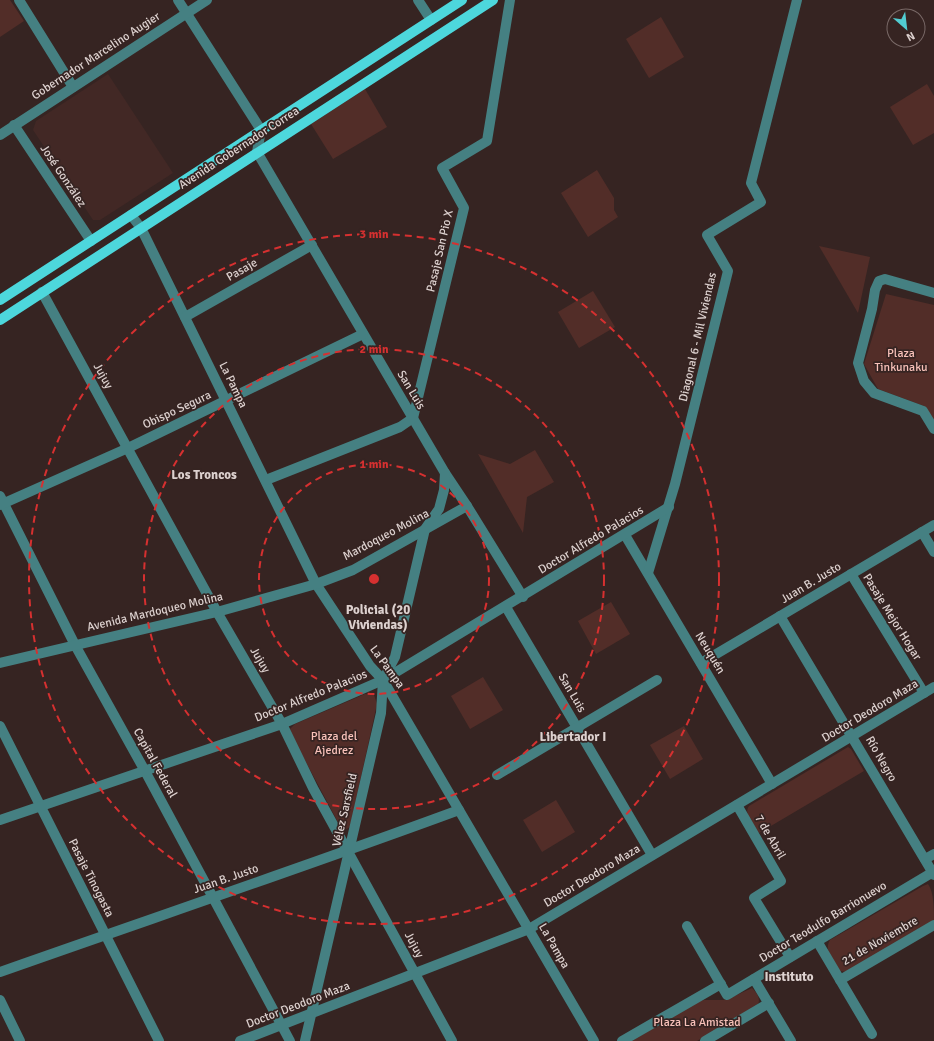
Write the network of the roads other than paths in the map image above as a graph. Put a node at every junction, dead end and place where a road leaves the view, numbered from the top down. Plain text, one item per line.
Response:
1 (19, 0) edge
2 (178, 0) edge
3 (207, 0) edge
4 (418, 0) edge
5 (462, 0) edge
6 (493, 0) edge
7 (510, 0) edge
8 (796, 0) edge
9 (186, 13) junction
10 (431, 20) junction
11 (73, 87) junction
12 (14, 125) junction
13 (261, 130) junction
14 (0, 135) edge
15 (257, 152) junction
16 (131, 214) junction
17 (141, 228) junction
18 (91, 241) junction
19 (312, 246) junction
20 (42, 292) junction
21 (934, 293) edge
22 (0, 300) edge
23 (185, 317) junction
24 (0, 320) edge
25 (363, 334) junction
26 (227, 401) junction
27 (413, 418) junction
28 (934, 429) edge
29 (128, 448) junction
30 (445, 473) junction
31 (266, 480) junction
32 (1, 501) edge
33 (467, 506) junction
34 (669, 507) junction
35 (934, 525) edge
36 (425, 530) junction
37 (922, 532) junction
38 (625, 535) junction
39 (934, 552) edge
40 (648, 573) junction
41 (851, 574) junction
42 (316, 584) junction
43 (522, 596) junction
44 (506, 607) junction
45 (217, 612) junction
46 (780, 616) junction
47 (75, 645) junction
48 (0, 663) edge
49 (701, 663) junction
50 (383, 680) junction
51 (656, 680) dead end
52 (934, 688) edge
53 (924, 693) junction
54 (282, 724) junction
55 (0, 726) edge
56 (577, 728) junction
57 (853, 736) junction
58 (145, 771) junction
59 (497, 775) dead end
60 (772, 784) junction
61 (737, 805) junction
62 (41, 806) junction
63 (459, 810) junction
64 (0, 820) edge
65 (349, 851) junction
66 (934, 854) edge
67 (652, 856) junction
68 (925, 859) junction
69 (933, 874) edge
70 (213, 897) junction
71 (934, 925) edge
72 (687, 926) dead end
73 (529, 929) junction
74 (105, 935) junction
75 (817, 941) junction
76 (790, 957) junction
77 (0, 972) edge
78 (414, 974) junction
79 (754, 979) junction
80 (840, 980) junction
81 (721, 984) junction
82 (0, 1000) edge
83 (768, 1003) junction
84 (312, 1014) junction
85 (281, 1025) junction
86 (872, 1034) dead end
87 (20, 1041) edge
88 (158, 1041) edge
89 (240, 1041) edge
90 (290, 1041) edge
91 (305, 1041) edge
92 (452, 1041) edge
93 (594, 1041) edge
94 (622, 1041) edge
95 (705, 1041) edge
96 (791, 1041) edge

1 - 11 street
2 - 9 street
3 - 9 street, Gobernador Marcelino Augier
4 - 10 street
5 - 10 main road, Avenida Gobernador Correa
6 - 15 main road, Avenida Gobernador Correa
7 - 27 street, Pasaje San Pio X
8 - 34 street, Diagonal 6 - Mil Viviendas
9 - 11 street, Gobernador Marcelino Augier
9 - 13 street
10 - 13 main road, Avenida Gobernador Correa
11 - 12 street, Gobernador Marcelino Augier
12 - 14 street, Gobernador Marcelino Augier
12 - 18 street, José González
13 - 15 street
13 - 16 main road, Avenida Gobernador Correa
15 - 17 main road, Avenida Gobernador Correa
15 - 19 street, San Luis
16 - 17 street, La Pampa
16 - 18 main road, Avenida Gobernador Correa
17 - 20 main road, Avenida Gobernador Correa
17 - 23 street, La Pampa
18 - 22 main road, Avenida Gobernador Correa
19 - 23 street, Pasaje
19 - 25 street, San Luis
20 - 24 main road, Avenida Gobernador Correa
20 - 29 street, Jujuy
21 - 28 street
23 - 26 street, La Pampa
25 - 26 street, Obispo Segura
25 - 27 street, San Luis
26 - 29 street, Obispo Segura
26 - 31 street, La Pampa
27 - 30 street, San Luis
27 - 31 street
29 - 32 street, Obispo Segura
29 - 45 street, Jujuy
30 - 33 street, San Luis
30 - 36 street, Vélez Sarsfield
31 - 42 street, La Pampa
32 - 47 street, Capital Federal
33 - 36 street, Mardoqueo Molina
33 - 43 street, San Luis
34 - 38 street, Doctor Alfredo Palacios
34 - 40 street, Diagonal 6 - Mil Viviendas
35 - 37 street, Juan B. Justo
36 - 42 street, Mardoqueo Molina
36 - 50 street, Vélez Sarsfield
37 - 39 street
37 - 41 street, Juan B. Justo
38 - 40 street, Neuquén
38 - 43 street, Doctor Alfredo Palacios
40 - 49 street, Neuquén
41 - 46 street, Juan B. Justo
41 - 53 street, Pasaje Mejor Hogar
42 - 45 street, Avenida Mardoqueo Molina
42 - 50 street, La Pampa
43 - 44 street, Doctor Alfredo Palacios
44 - 50 street, Doctor Alfredo Palacios
44 - 56 street, San Luis
45 - 47 street, Avenida Mardoqueo Molina
45 - 54 street, Jujuy
46 - 49 street, Juan B. Justo
46 - 57 street, Río Negro
47 - 48 street, Avenida Mardoqueo Molina
47 - 58 street, Capital Federal
49 - 60 street, Neuquén
50 - 54 street, Doctor Alfredo Palacios
50 - 63 street, La Pampa
50 - 65 street, Vélez Sarsfield
51 - 56 street
52 - 53 street, Doctor Deodoro Maza
53 - 57 street, Doctor Deodoro Maza
54 - 58 street, Doctor Alfredo Palacios
54 - 65 street, Jujuy
55 - 62 street, Pasaje Tinogasta
56 - 59 street
56 - 67 street, San Luis
57 - 60 street, Doctor Deodoro Maza
57 - 68 street, Río Negro
58 - 62 street, Doctor Alfredo Palacios
58 - 70 street, Capital Federal
60 - 61 street, Doctor Deodoro Maza
61 - 67 street, Doctor Deodoro Maza
61 - 76 street, 7 de Abril
62 - 64 street, Doctor Alfredo Palacios
62 - 74 street, Pasaje Tinogasta
63 - 65 street, Juan B. Justo
63 - 73 street, La Pampa
65 - 70 street, Juan B. Justo
65 - 78 street, Jujuy
65 - 84 street, Vélez Sarsfield
66 - 68 street
67 - 73 street, Doctor Deodoro Maza
68 - 69 street, Río Negro
69 - 75 street, Doctor Teodulfo Barrionuevo
70 - 74 street, Juan B. Justo
70 - 85 street, Capital Federal
71 - 80 street, 21 de Noviembre
72 - 81 street
73 - 78 street, Doctor Deodoro Maza
73 - 93 street, La Pampa
74 - 77 street, Juan B. Justo
74 - 88 street, Pasaje Tinogasta
75 - 76 street, Doctor Teodulfo Barrionuevo
75 - 80 street
76 - 79 street, Doctor Teodulfo Barrionuevo
78 - 84 street, Doctor Deodoro Maza
78 - 92 street, Jujuy
79 - 81 street, Doctor Teodulfo Barrionuevo
79 - 83 street
80 - 86 street
81 - 94 street
82 - 87 street
83 - 95 street
83 - 96 street
84 - 85 street, Doctor Deodoro Maza
84 - 91 street, Vélez Sarsfield
85 - 89 street, Doctor Deodoro Maza
85 - 90 street, Capital Federal

